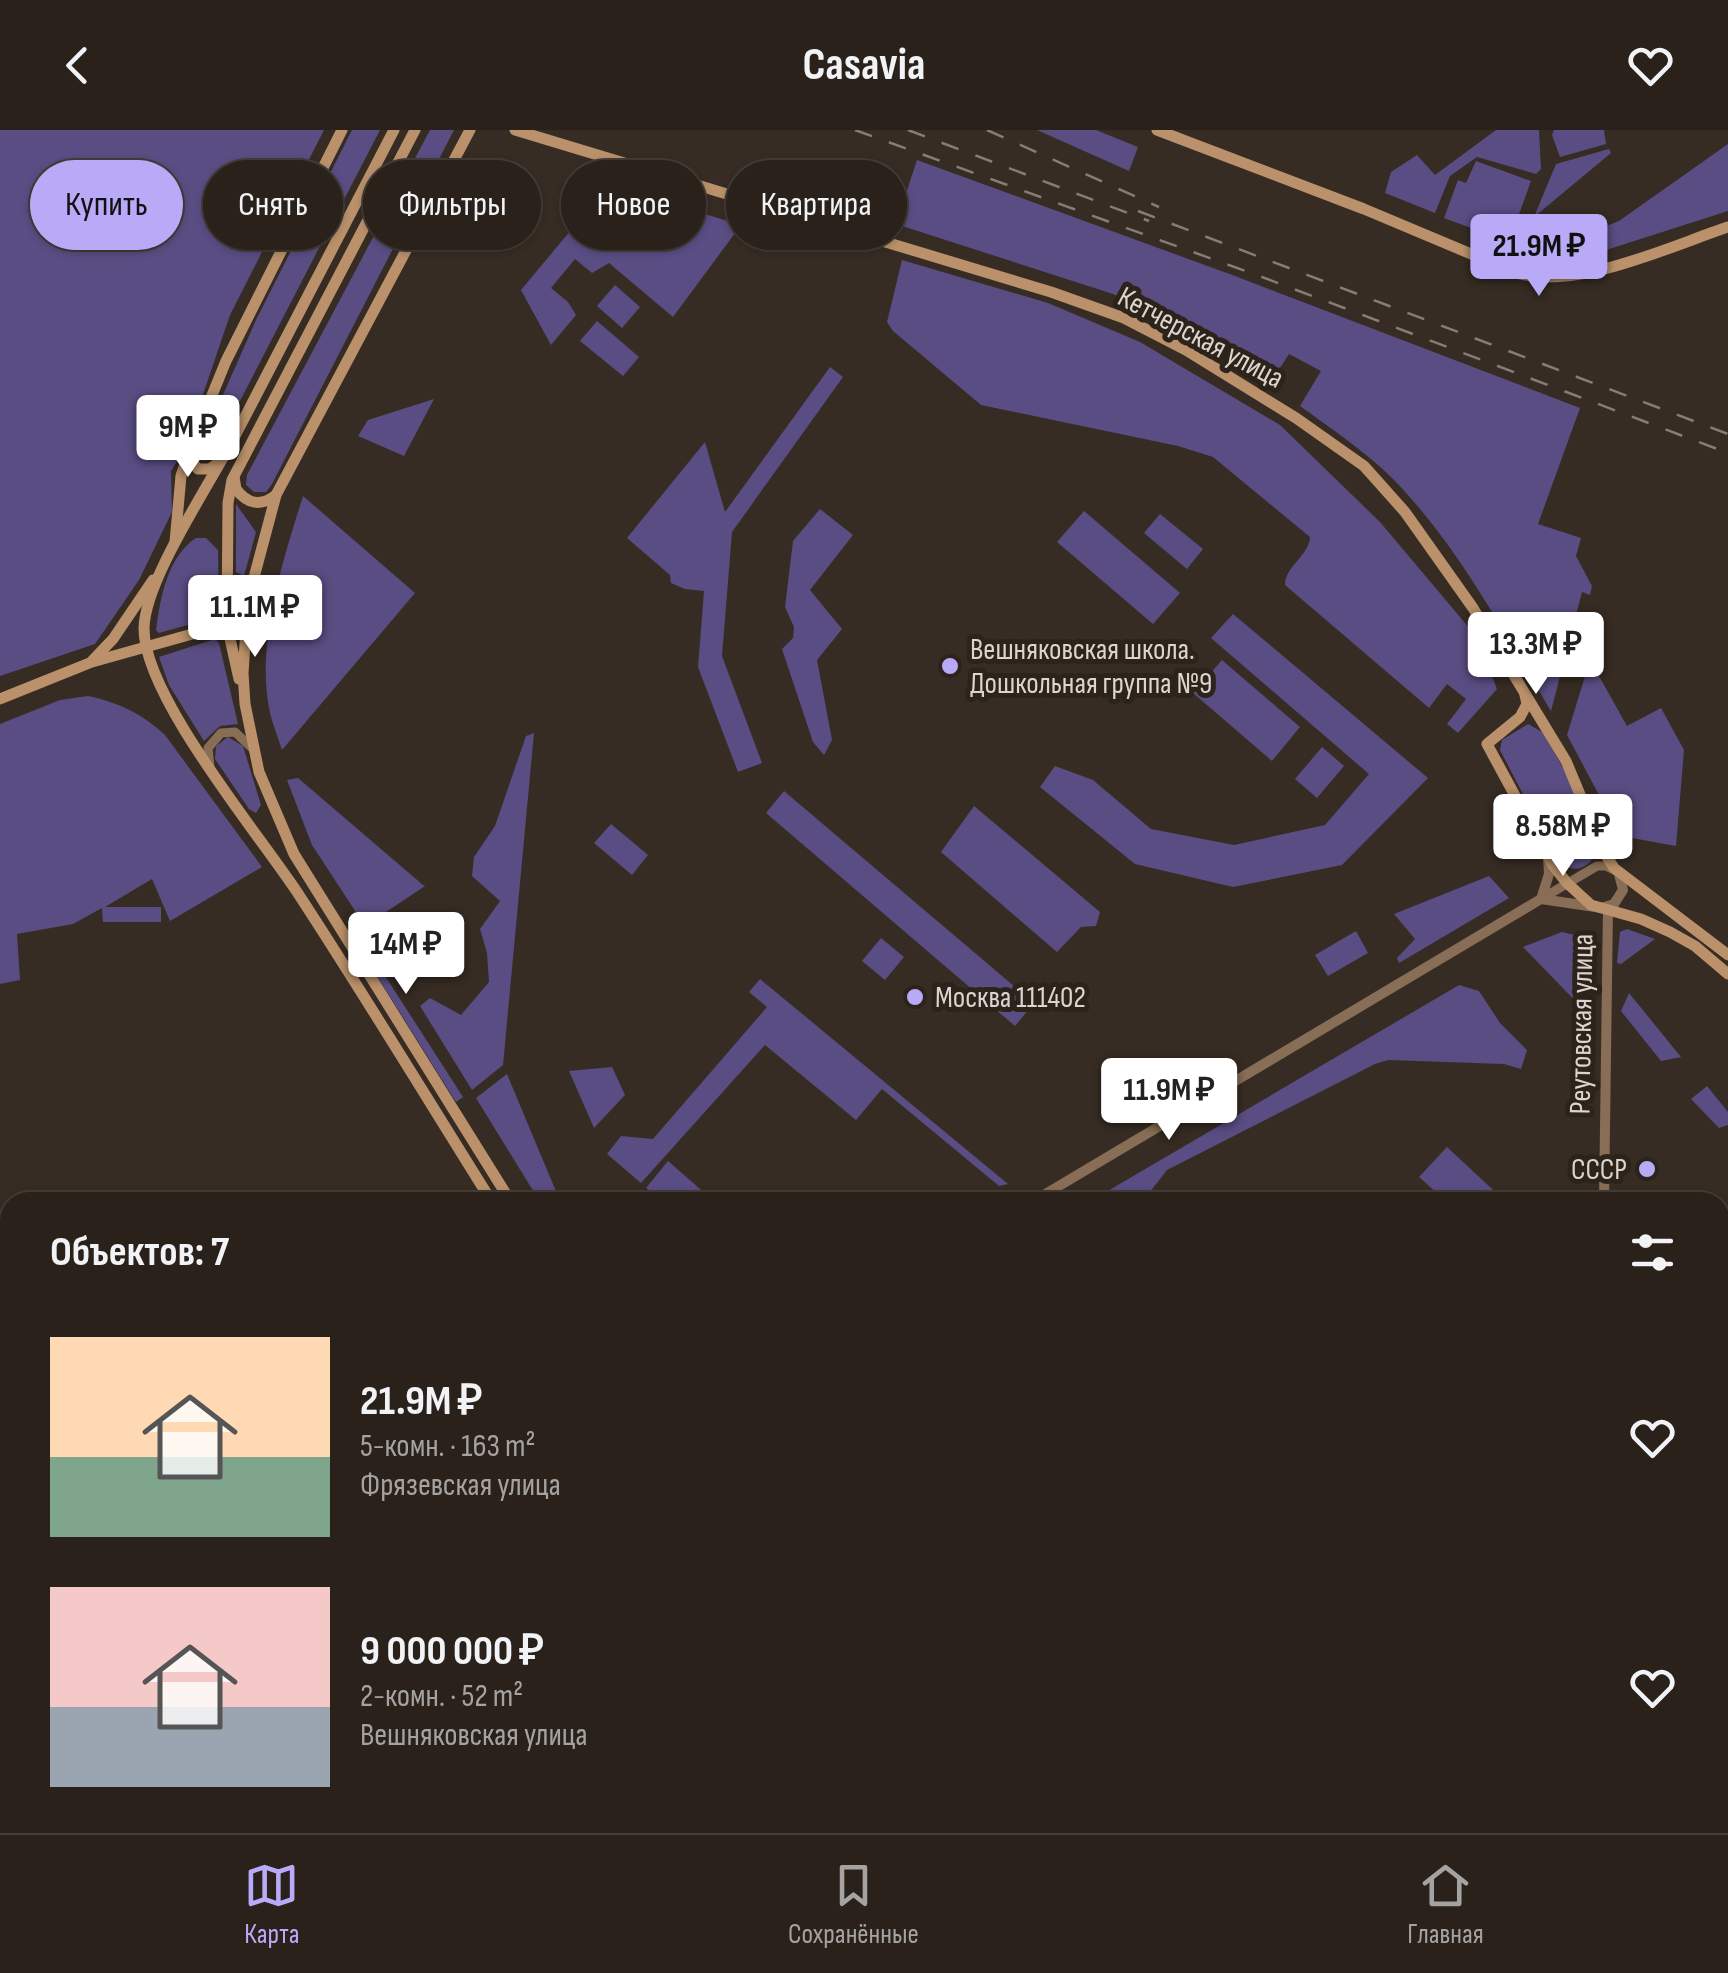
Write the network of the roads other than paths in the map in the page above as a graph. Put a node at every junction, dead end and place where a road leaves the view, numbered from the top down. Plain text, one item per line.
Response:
1 (342, 130) edge
2 (394, 130) edge
3 (415, 130) edge
4 (470, 130) edge
5 (515, 130) edge
6 (1157, 130) edge
7 (1728, 227) edge
8 (236, 434) junction
9 (190, 449) junction
10 (236, 473) junction
11 (274, 499) junction
12 (175, 547) junction
13 (164, 564) junction
14 (246, 619) junction
15 (226, 624) junction
16 (146, 647) junction
17 (92, 662) junction
18 (1520, 683) junction
19 (0, 699) edge
20 (245, 704) junction
21 (1516, 720) junction
22 (1546, 727) junction
23 (254, 752) junction
24 (212, 770) junction
25 (1548, 857) junction
26 (1592, 868) junction
27 (1618, 873) junction
28 (1567, 883) junction
29 (1541, 899) junction
30 (1600, 907) junction
31 (1728, 952) edge
32 (1728, 974) edge
33 (494, 1175) junction
34 (480, 1184) junction
35 (485, 1192) edge
36 (505, 1192) edge
37 (1049, 1192) edge
38 (1604, 1192) edge

1 - 9 main road
2 - 8 main road
3 - 10 main road
4 - 11 main road
5 - 18 main road, Кетчерская улица
6 - 7 main road
8 - 9 main road
8 - 12 main road
9 - 12 main road
10 - 11 main road
10 - 15 main road
11 - 14 main road
12 - 13 main road
13 - 16 main road
13 - 17 main road
14 - 15 main road
14 - 20 main road
15 - 16 main road
15 - 20 main road
16 - 17 main road
16 - 24 main road
17 - 19 main road
18 - 21 main road
18 - 22 main road, Кетчерская улица
20 - 23 main road
21 - 22 main road
21 - 25 main road
22 - 27 main road, Кетчерская улица
23 - 24 street
23 - 33 main road
24 - 34 main road
25 - 28 main road
25 - 29 street
26 - 27 street
26 - 28 street
26 - 30 street
27 - 30 street
27 - 31 main road, Кетчерская улица
28 - 29 street
28 - 30 main road
29 - 30 street
29 - 37 street
30 - 32 main road
30 - 38 street, Реутовская улица
33 - 34 street
33 - 36 main road
34 - 35 main road

